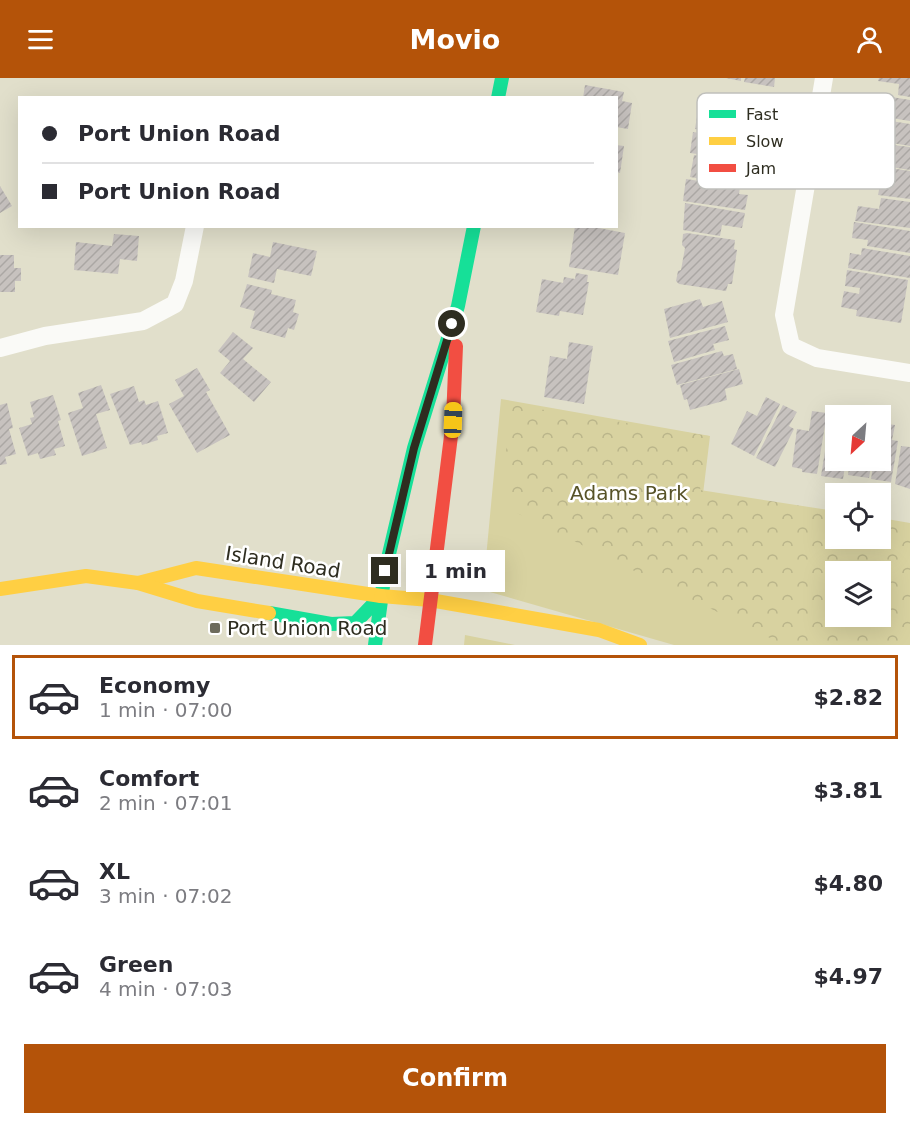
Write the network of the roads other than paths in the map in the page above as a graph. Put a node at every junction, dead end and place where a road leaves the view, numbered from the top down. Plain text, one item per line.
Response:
1 (502, 78) edge
2 (824, 78) edge
3 (821, 93) edge
4 (498, 96) edge
5 (805, 189) edge
6 (195, 228) edge
7 (474, 228) edge
8 (458, 306) junction
9 (0, 348) edge
10 (910, 373) edge
11 (138, 583) junction
12 (0, 589) edge
13 (381, 596) junction
14 (430, 600) junction
15 (375, 645) edge
16 (424, 645) edge
17 (640, 645) edge

1 - 4 main road
2 - 3 street
5 - 10 street
6 - 9 street
7 - 8 main road
8 - 13 main road
8 - 14 main road
11 - 12 main road, Island Road
11 - 13 main road, Island Road
11 - 13 main road, Island Road
13 - 14 main road
13 - 15 main road
14 - 16 main road
14 - 17 main road

